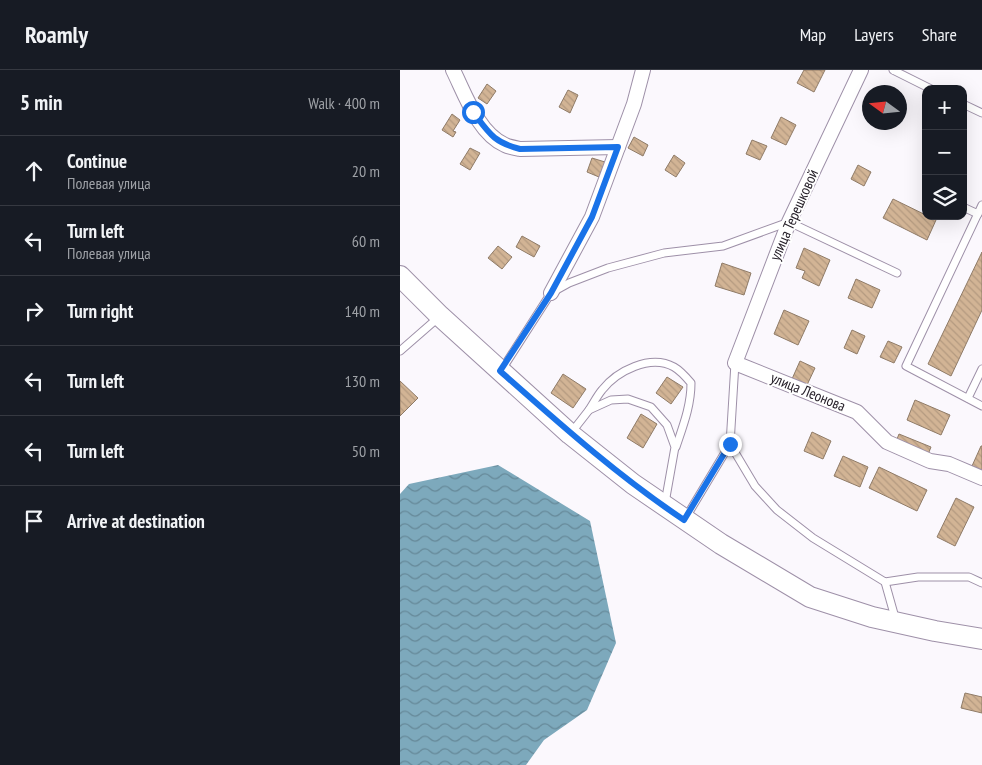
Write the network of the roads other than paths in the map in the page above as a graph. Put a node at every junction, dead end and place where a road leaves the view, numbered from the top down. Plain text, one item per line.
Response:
1 (454, 70) edge
2 (643, 70) edge
3 (861, 70) edge
4 (893, 70) edge
5 (924, 85) edge
6 (967, 106) edge
7 (982, 113) edge
8 (618, 147) junction
9 (982, 206) edge
10 (967, 209) edge
11 (978, 214) junction
12 (788, 222) junction
13 (897, 273) dead end
14 (400, 276) edge
15 (551, 293) junction
16 (440, 316) junction
17 (400, 351) edge
18 (735, 363) junction
19 (982, 369) edge
20 (500, 371) junction
21 (968, 398) junction
22 (982, 406) edge
23 (589, 410) junction
24 (570, 434) junction
25 (730, 444) junction
26 (675, 447) junction
27 (982, 478) edge
28 (664, 506) junction
29 (684, 520) junction
30 (885, 582) junction
31 (982, 583) edge
32 (896, 622) junction
33 (982, 639) edge

1 - 8 street
2 - 8 street
3 - 12 street, улица Терешковой
4 - 5 lane
6 - 7 lane
8 - 15 street
9 - 11 lane
10 - 11 lane
11 - 21 lane
12 - 13 lane
12 - 15 lane
12 - 18 street, улица Терешковой
14 - 16 street
15 - 20 lane
16 - 17 lane
16 - 20 street
18 - 25 lane
18 - 27 street, улица Леонова
19 - 21 lane
20 - 24 street
21 - 22 lane
23 - 24 lane
23 - 26 lane
23 - 26 lane
24 - 28 street
25 - 29 lane
25 - 30 lane
26 - 28 lane
28 - 29 street
29 - 32 street
30 - 31 lane
30 - 32 lane
32 - 33 street

